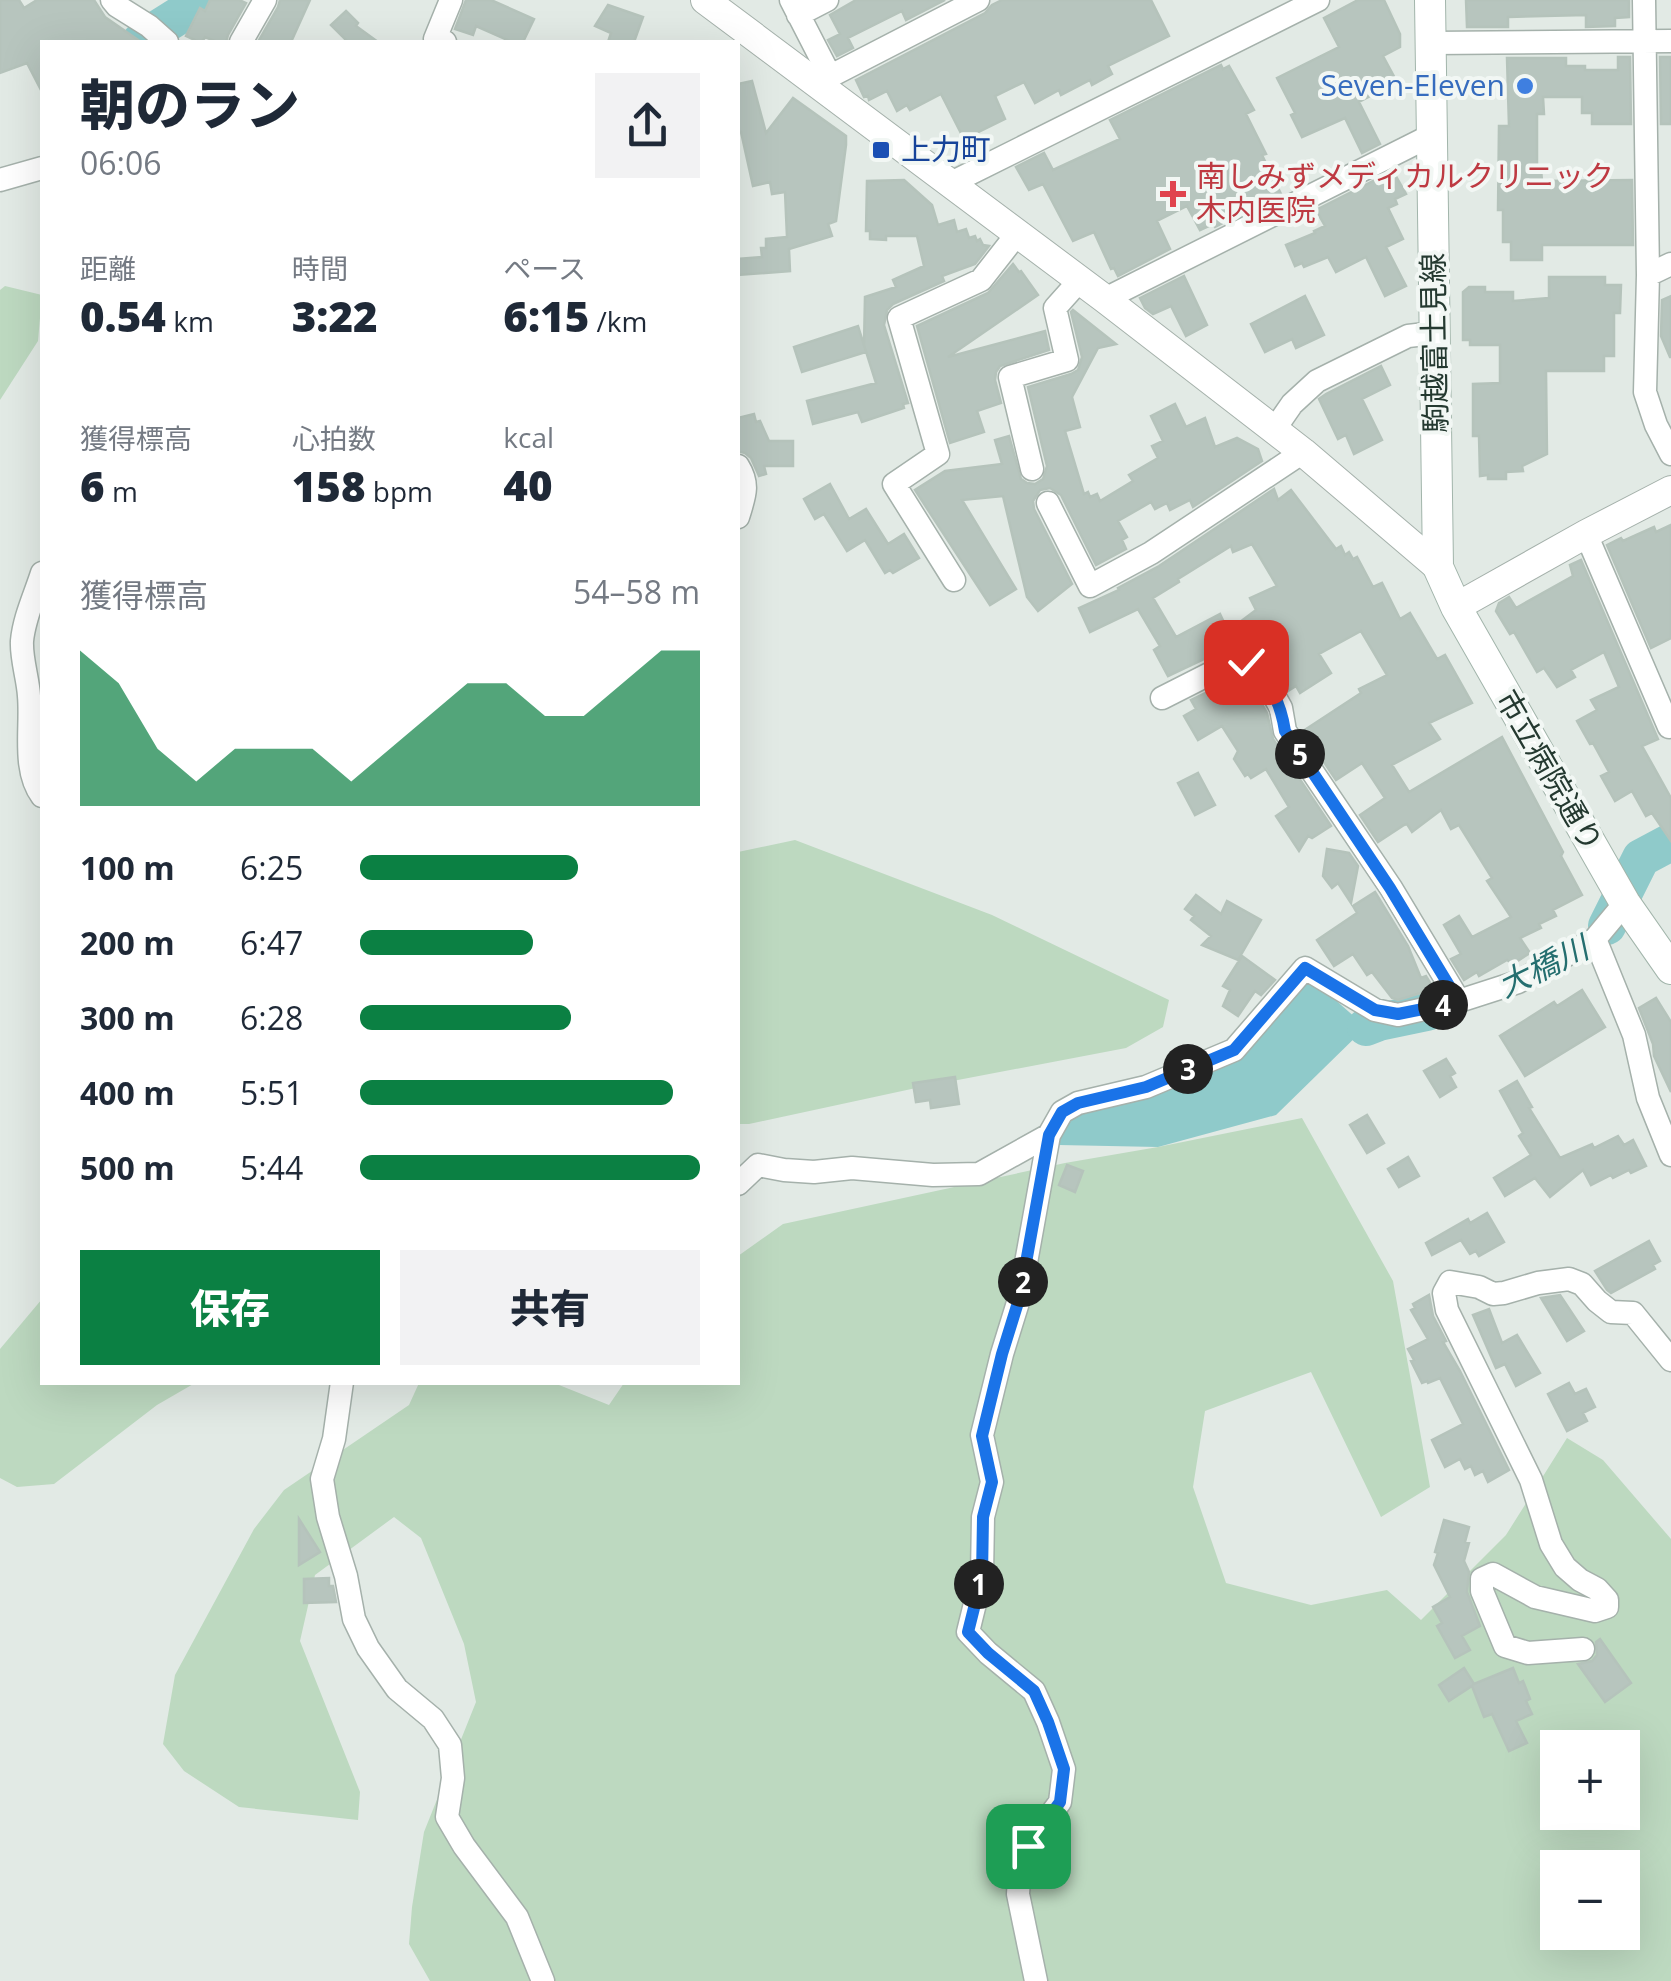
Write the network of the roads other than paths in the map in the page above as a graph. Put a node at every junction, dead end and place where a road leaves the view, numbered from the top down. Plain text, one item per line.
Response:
1 (112, 0) edge
2 (265, 0) edge
3 (451, 0) edge
4 (705, 0) edge
5 (826, 0) edge
6 (978, 0) edge
7 (1318, 0) edge
8 (1430, 0) edge
9 (1644, 0) edge
10 (794, 8) edge
11 (741, 37) edge
12 (165, 40) edge
13 (242, 40) edge
14 (438, 40) edge
15 (1671, 41) edge
16 (1644, 42) junction
17 (1431, 44) junction
18 (823, 80) junction
19 (1432, 135) junction
20 (40, 169) edge
21 (0, 180) edge
22 (949, 184) junction
23 (1017, 234) junction
24 (1671, 264) edge
25 (1648, 276) junction
26 (1080, 280) junction
27 (1105, 299) junction
28 (1434, 332) junction
29 (1274, 430) junction
30 (1303, 452) junction
31 (1671, 454) edge
32 (740, 469) edge
33 (1032, 469) dead end
34 (1671, 490) edge
35 (1048, 503) dead end
36 (740, 510) edge
37 (1586, 534) junction
38 (1438, 566) junction
39 (40, 579) edge
40 (954, 580) dead end
41 (1456, 608) junction
42 (1162, 698) dead end
43 (1669, 726) edge
44 (40, 793) edge
45 (1625, 903) junction
46 (1595, 938) junction
47 (1671, 969) edge
48 (1459, 1002) junction
49 (1049, 1135) junction
50 (1671, 1154) edge
51 (740, 1182) edge
52 (1671, 1360) edge
53 (342, 1385) edge
54 (1583, 1649) dead end
55 (543, 1981) edge
56 (1036, 1981) edge

1 - 12 street
2 - 13 street
3 - 14 street
4 - 11 street
5 - 10 street
6 - 18 street
7 - 22 street
8 - 17 main road, 駒越富士見線
9 - 16 street
10 - 18 street
11 - 18 street
15 - 16 street
16 - 17 street
16 - 25 street
17 - 19 main road, 駒越富士見線
18 - 22 street
19 - 27 street
19 - 28 main road, 駒越富士見線
20 - 21 street
22 - 23 street
23 - 26 street
23 - 40 street
24 - 25 street
25 - 31 street
26 - 27 street
26 - 33 street
27 - 29 street
28 - 29 street
28 - 38 main road, 駒越富士見線
29 - 30 street
30 - 35 street
30 - 38 street
32 - 36 street
34 - 37 street
37 - 41 street
37 - 43 street
38 - 41 main road, 市立病院通り
39 - 44 street
41 - 45 main road, 市立病院通り
42 - 48 street
45 - 46 street
45 - 47 main road, 市立病院通り
46 - 48 street
46 - 50 street
48 - 49 street
49 - 51 street
49 - 56 street
52 - 54 street
53 - 55 street

